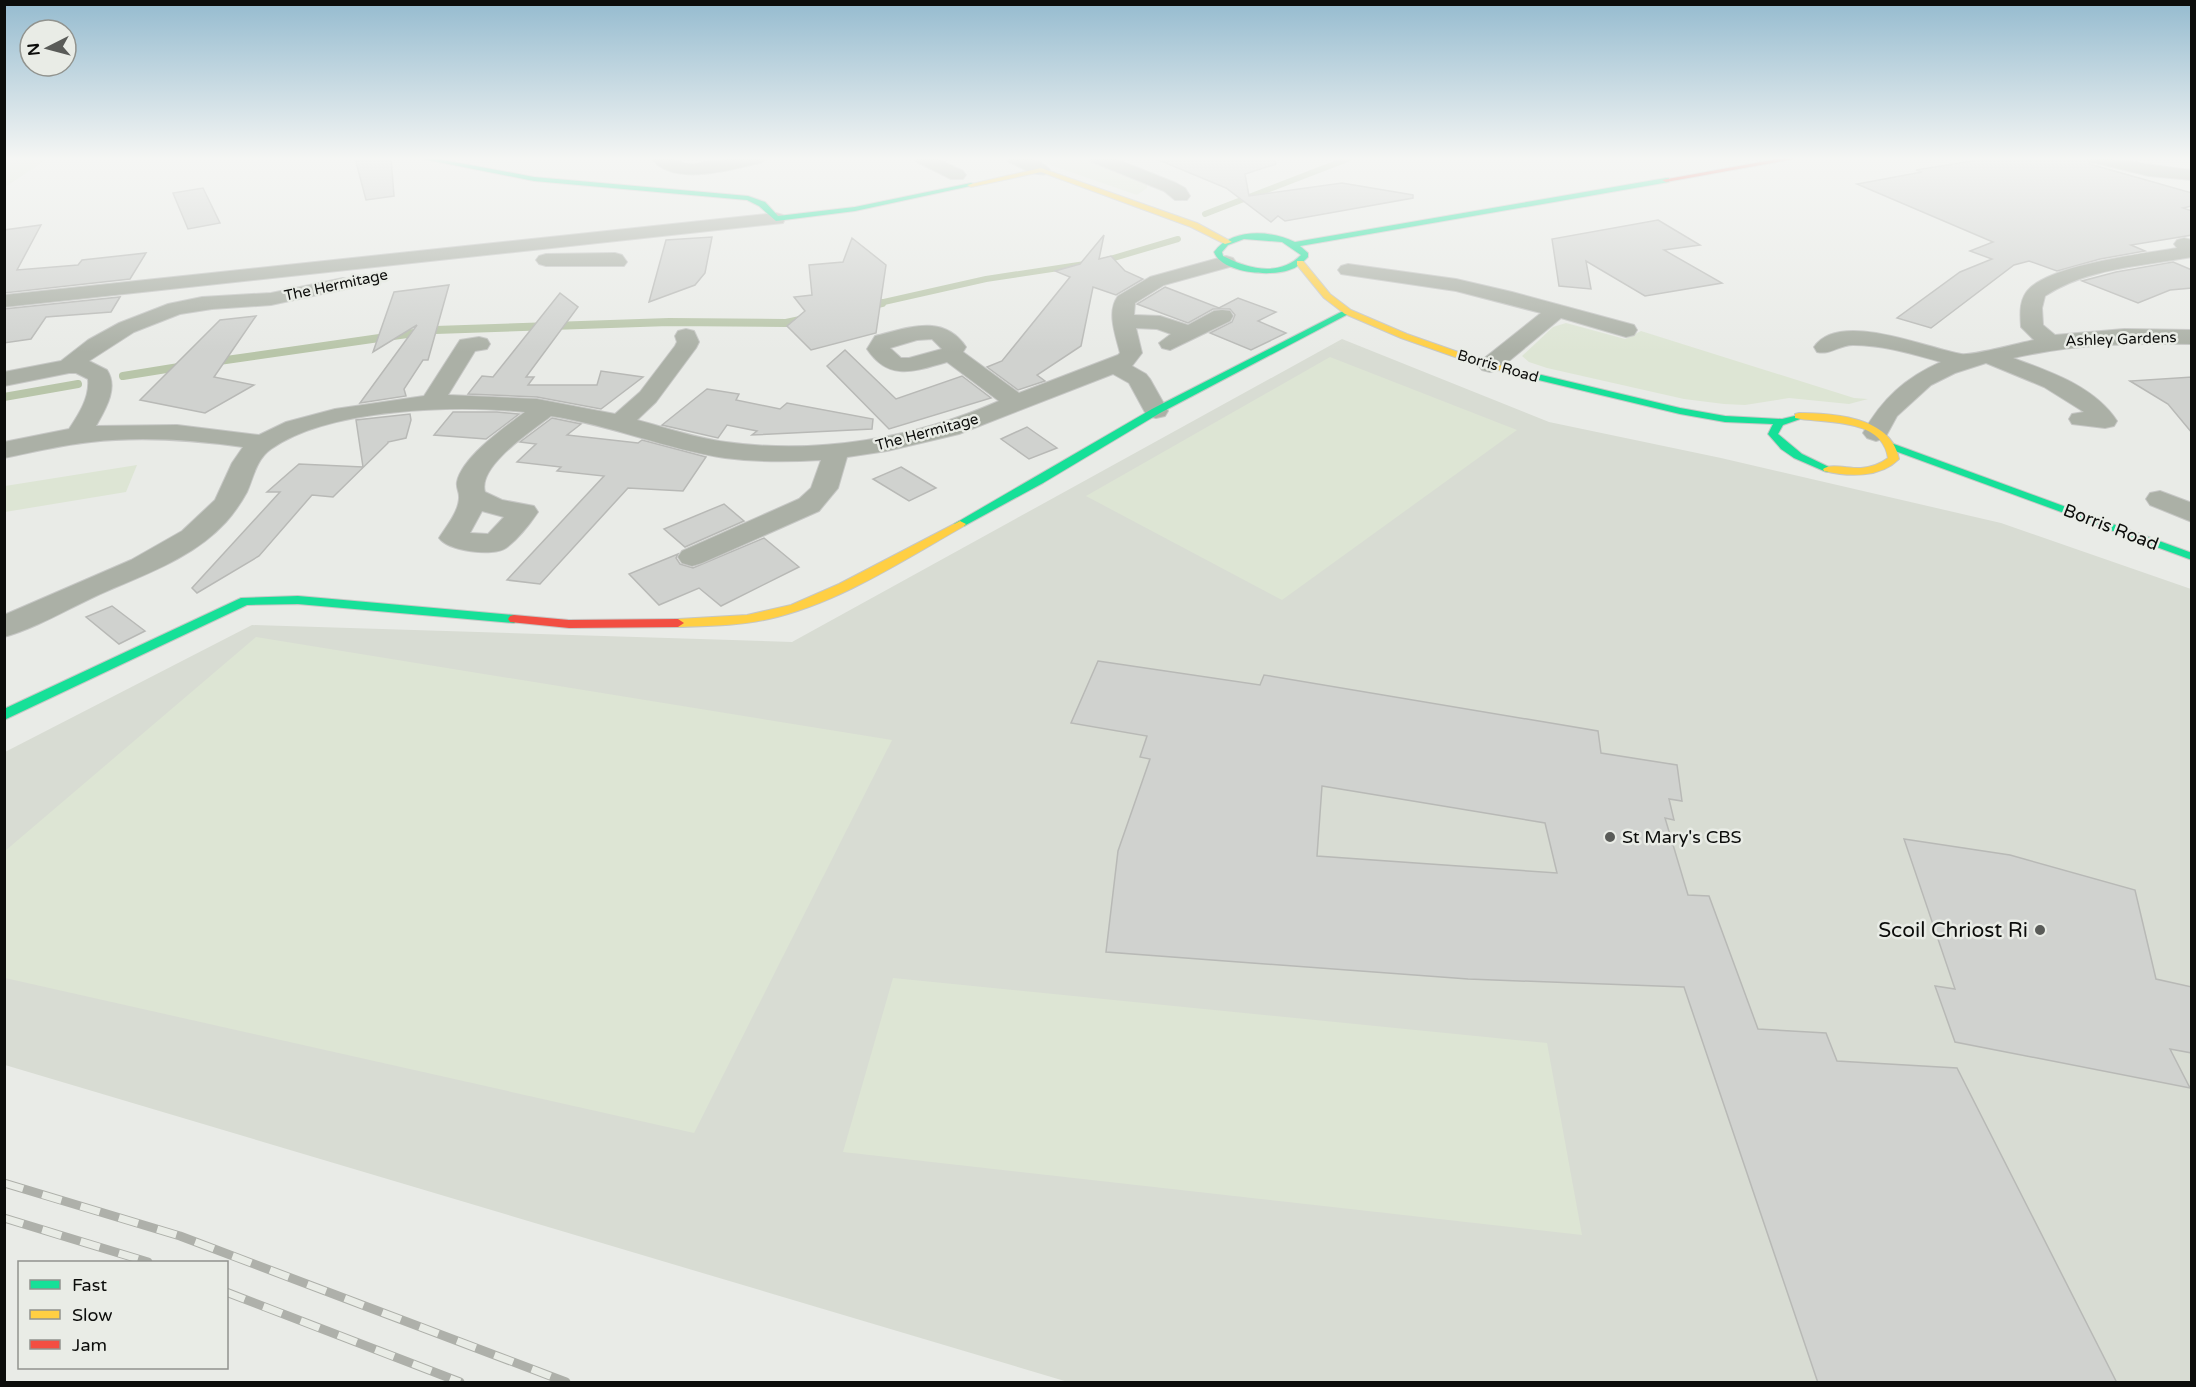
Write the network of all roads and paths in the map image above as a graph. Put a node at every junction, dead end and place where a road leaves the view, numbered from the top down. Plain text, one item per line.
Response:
1 (740, 223) edge
2 (1188, 223) edge
3 (1419, 223) edge
4 (1295, 244) junction
5 (2184, 244) dead end
6 (1227, 252) junction
7 (617, 262) dead end
8 (1300, 263) junction
9 (1348, 270) dead end
10 (1260, 271) junction
11 (1327, 296) junction
12 (4, 301) edge
13 (1557, 311) junction
14 (1348, 312) junction
15 (1222, 316) dead end
16 (1123, 321) junction
17 (1626, 330) dead end
18 (1189, 333) junction
19 (686, 336) dead end
20 (2192, 337) edge
21 (2050, 342) junction
22 (479, 344) dead end
23 (1166, 346) dead end
24 (1824, 347) dead end
25 (951, 354) dead end
26 (1987, 356) junction
27 (1962, 362) junction
28 (1490, 365) junction
29 (69, 366) junction
30 (1114, 366) junction
31 (4, 379) edge
32 (432, 402) junction
33 (1017, 403) junction
34 (546, 408) junction
35 (1156, 411) junction
36 (1680, 411) junction
37 (1840, 419) joint
38 (2081, 419) dead end
39 (1780, 421) junction
40 (620, 423) junction
41 (1885, 430) junction
42 (1742, 434) dead end
43 (78, 436) junction
44 (1761, 441) dead end
45 (262, 443) junction
46 (4, 450) edge
47 (1784, 450) junction
48 (835, 451) junction
49 (1881, 469) junction
50 (1900, 473) dead end
51 (1959, 485) dead end
52 (473, 496) dead end
53 (2029, 497) junction
54 (2160, 499) dead end
55 (2192, 514) edge
56 (692, 557) dead end
57 (2192, 557) edge
58 (4, 627) edge
59 (4, 715) edge

1 - 12 street
2 - 6 street
3 - 4 street
4 - 6 street
4 - 8 street
5 - 21 street, Ashley Gardens
6 - 10 street
6 - 16 street
7 - 29 street, The Hermitage
8 - 10 street
8 - 11 street, Borris Road
9 - 13 street
10 - 11 street, Borris Road
11 - 14 street, Borris Road
13 - 17 street
13 - 28 street
14 - 28 street, Borris Road
14 - 35 street
15 - 18 street
16 - 18 street
16 - 30 street
18 - 23 street
19 - 40 street
20 - 21 street, Ashley Gardens
21 - 26 street, Ashley Gardens
22 - 32 street
24 - 27 street
25 - 33 street
26 - 27 street, Ashley Gardens
26 - 38 street
27 - 41 street, Ashley Gardens
28 - 36 street, Borris Road
29 - 31 street, The Hermitage
29 - 43 street
30 - 33 street, The Hermitage
30 - 35 street
32 - 34 street, The Hermitage
32 - 45 street, The Hermitage
33 - 48 street, The Hermitage
34 - 40 street, The Hermitage
34 - 52 street
35 - 59 street
36 - 39 street, Borris Road
36 - 42 street, Borris Road
37 - 39 street, Borris Road
37 - 41 street
39 - 47 street
40 - 48 street, The Hermitage
41 - 49 street
41 - 53 street, Borris Road
43 - 45 street
43 - 46 street
44 - 47 street
45 - 58 street, The Hermitage
47 - 49 street
48 - 56 street
49 - 50 street
51 - 53 street, Borris Road
53 - 57 street, Borris Road
54 - 55 street

